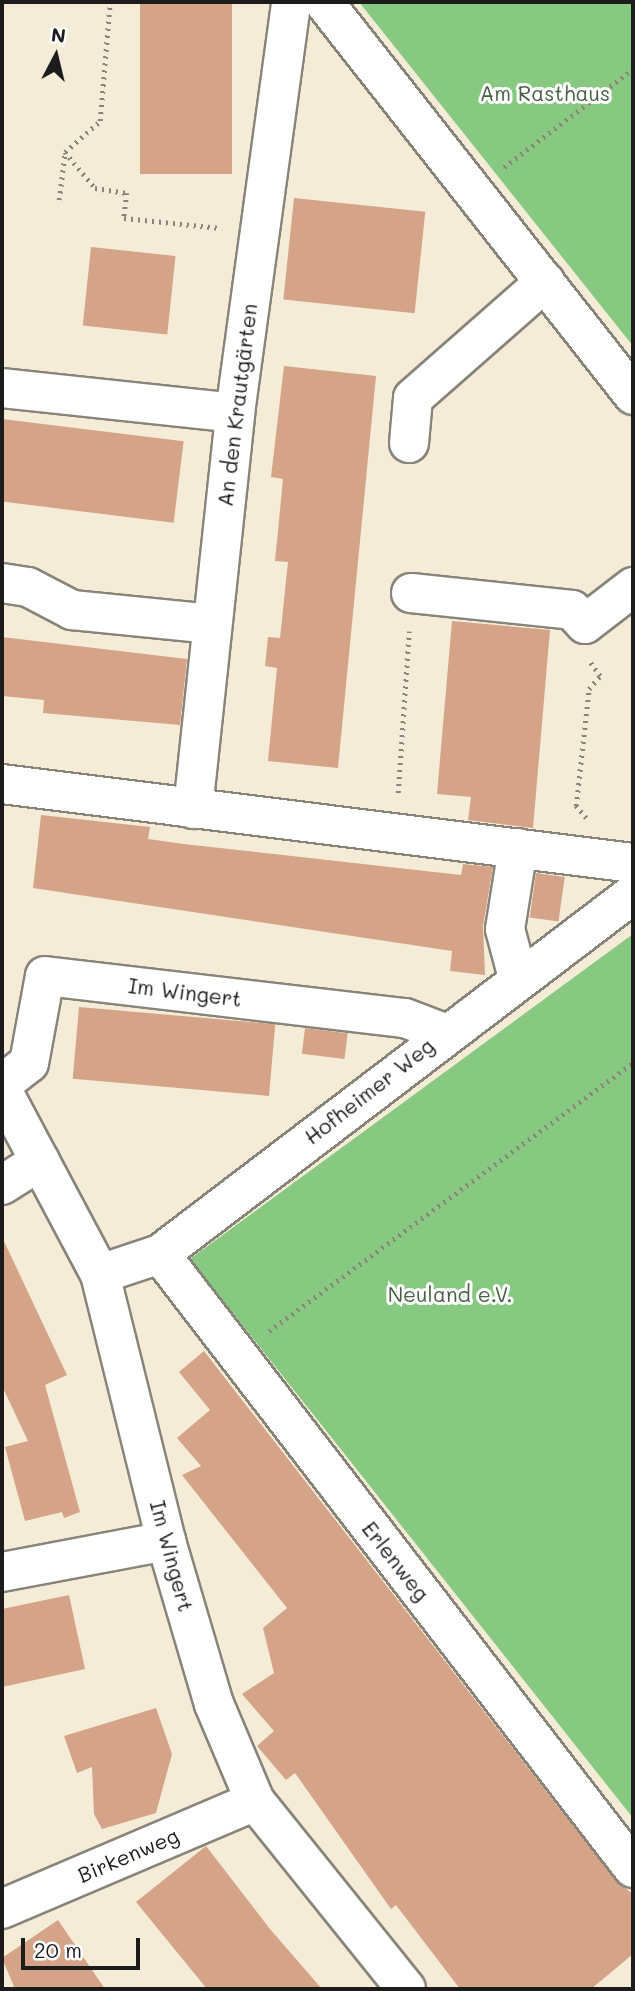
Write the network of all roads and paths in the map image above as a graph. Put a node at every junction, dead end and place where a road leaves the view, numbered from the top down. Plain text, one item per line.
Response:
1 (110, 2) edge
2 (291, 2) edge
3 (324, 2) edge
4 (633, 69) edge
5 (65, 152) junction
6 (473, 191) junction
7 (59, 200) dead end
8 (259, 232) junction
9 (545, 282) junction
10 (2, 388) edge
11 (633, 395) edge
12 (235, 413) junction
13 (409, 443) dead end
14 (2, 583) edge
15 (633, 587) edge
16 (411, 593) joint
17 (212, 624) junction
18 (585, 624) junction
19 (2, 784) edge
20 (193, 808) junction
21 (395, 836) junction
22 (518, 848) junction
23 (628, 872) edge
24 (518, 978) junction
25 (444, 1033) junction
26 (633, 1063) edge
27 (2, 1084) edge
28 (2, 1090) edge
29 (40, 1161) junction
30 (2, 1185) edge
31 (160, 1254) junction
32 (100, 1274) junction
33 (238, 1355) junction
34 (166, 1541) junction
35 (2, 1572) edge
36 (255, 1801) junction
37 (633, 1868) edge
38 (2, 1909) edge
39 (406, 1989) edge

1 - 5 path
2 - 8 street, An den Krautgärten
3 - 6 street
4 - 6 path
5 - 7 path
5 - 8 path
6 - 9 street
8 - 12 street, An den Krautgärten
9 - 11 street
9 - 13 street
10 - 12 street
12 - 17 street, An den Krautgärten
14 - 17 street
15 - 18 street
16 - 18 street
16 - 21 path
17 - 20 street, An den Krautgärten
18 - 23 path
19 - 20 street
20 - 21 street
21 - 22 street
22 - 23 street
22 - 24 street
23 - 24 street, Hofheimer Weg
24 - 25 street, Hofheimer Weg
25 - 27 street, Im Wingert
25 - 31 street, Hofheimer Weg
26 - 33 path
28 - 29 street, Im Wingert
29 - 30 street
29 - 32 street, Im Wingert
31 - 32 street, Hofheimer Weg
31 - 33 street, Erlenweg
32 - 34 street, Im Wingert
33 - 37 street, Erlenweg
34 - 35 street
34 - 36 street, Im Wingert
36 - 38 street, Birkenweg
36 - 39 street, Im Wingert

